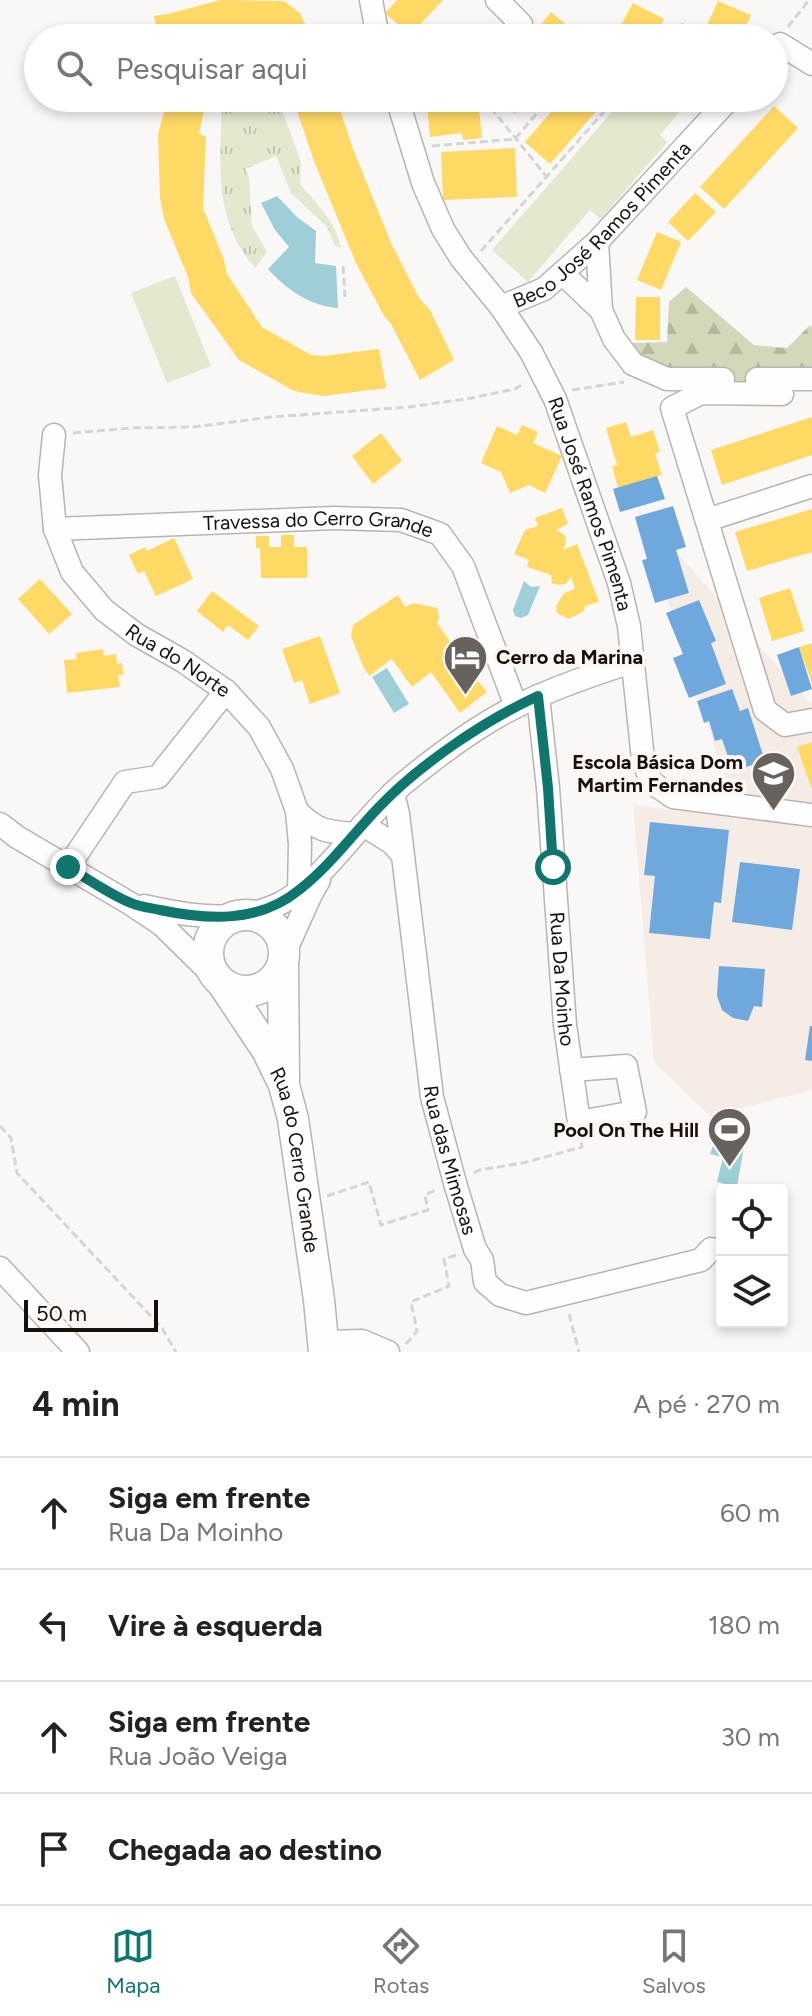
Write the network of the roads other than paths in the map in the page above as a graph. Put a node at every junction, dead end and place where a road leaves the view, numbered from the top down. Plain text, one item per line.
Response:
1 (371, 0) edge
2 (497, 0) edge
3 (375, 24) edge
4 (521, 24) edge
5 (788, 53) edge
6 (812, 64) edge
7 (401, 112) edge
8 (717, 112) edge
9 (597, 242) junction
10 (562, 273) junction
11 (501, 307) junction
12 (601, 310) junction
13 (812, 379) edge
14 (782, 394) dead end
15 (54, 435) road end
16 (812, 486) edge
17 (707, 520) junction
18 (55, 529) junction
19 (634, 661) junction
20 (226, 691) junction
21 (538, 696) junction
22 (516, 706) junction
23 (812, 720) edge
24 (393, 793) junction
25 (297, 811) junction
26 (812, 815) edge
27 (0, 824) edge
28 (358, 829) junction
29 (402, 854) junction
30 (328, 864) junction
31 (68, 867) junction
32 (299, 890) junction
33 (131, 904) junction
34 (240, 915) junction
35 (284, 959) junction
36 (218, 980) junction
37 (571, 1070) junction
38 (284, 1085) junction
39 (711, 1249) dead end
40 (0, 1268) edge
41 (323, 1347) edge
42 (78, 1352) edge
43 (388, 1352) edge

1 - 3 street
2 - 4 street
5 - 6 street
7 - 11 street, Rua José Ramos Pimenta
8 - 9 street, Beco José Ramos Pimenta
9 - 10 street, Beco José Ramos Pimenta
9 - 12 street
10 - 11 street, Beco José Ramos Pimenta
10 - 12 street
11 - 19 street, Rua José Ramos Pimenta
12 - 13 street
14 - 17 street
15 - 18 street, Rua do Norte
16 - 17 street
17 - 23 street
18 - 20 street, Rua do Norte
18 - 22 street, Travessa do Cerro Grande
19 - 21 street
19 - 26 street, Rua José Ramos Pimenta
20 - 25 street, Rua do Norte
20 - 31 street
21 - 22 street
21 - 37 street, Rua Da Moinho
22 - 24 street
24 - 28 street
24 - 29 street, Rua das Mimosas
25 - 28 street
25 - 32 street, Rua do Norte
27 - 31 street
28 - 29 street
28 - 30 street
29 - 39 street, Rua das Mimosas
30 - 32 street
30 - 35 street
31 - 33 street
32 - 34 street
33 - 34 street
33 - 36 street
34 - 35 street
34 - 36 street
35 - 36 street
35 - 38 street
36 - 38 street, Rua do Cerro Grande
37 - 37 street, Rua Da Moinho
38 - 41 street, Rua do Cerro Grande
40 - 42 street
41 - 43 street

